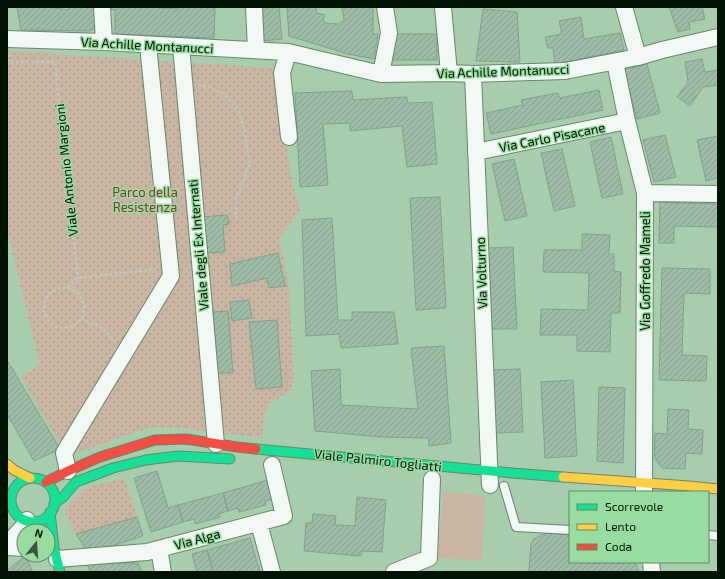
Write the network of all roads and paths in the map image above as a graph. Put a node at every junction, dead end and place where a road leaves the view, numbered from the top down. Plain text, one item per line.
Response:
1 (102, 7) edge
2 (254, 7) edge
3 (385, 7) edge
4 (443, 7) edge
5 (624, 7) edge
6 (718, 37) edge
7 (8, 39) edge
8 (104, 42) junction
9 (148, 45) junction
10 (181, 46) junction
11 (256, 50) junction
12 (288, 52) junction
13 (638, 58) junction
14 (615, 62) junction
15 (449, 73) junction
16 (381, 74) junction
17 (473, 74) junction
18 (184, 83) junction
19 (627, 121) junction
20 (289, 137) dead end
21 (476, 152) junction
22 (645, 193) junction
23 (718, 194) edge
24 (236, 219) dead end
25 (170, 267) junction
26 (78, 278) junction
27 (68, 287) junction
28 (81, 320) junction
29 (125, 352) junction
30 (216, 444) junction
31 (241, 461) dead end
32 (7, 464) edge
33 (272, 465) dead end
34 (68, 471) junction
35 (30, 478) junction
36 (432, 479) dead end
37 (46, 482) junction
38 (496, 482) junction
39 (7, 483) edge
40 (644, 487) edge
41 (718, 489) edge
42 (12, 495) junction
43 (52, 508) junction
44 (259, 522) junction
45 (27, 523) edge
46 (31, 523) edge
47 (52, 523) edge
48 (569, 530) edge
49 (16, 534) edge
50 (7, 544) edge
51 (159, 549) junction
52 (56, 562) edge
53 (163, 572) edge
54 (272, 572) edge
55 (394, 572) edge

1 - 8 street
2 - 11 street
3 - 16 street
4 - 15 street
5 - 13 street
6 - 13 street, Via Achille Montanucci
7 - 8 street, Via Achille Montanucci
7 - 26 path, Viale Antonio Margioni
8 - 9 street, Via Achille Montanucci
9 - 10 street, Via Achille Montanucci
9 - 25 street
10 - 11 street, Via Achille Montanucci
10 - 18 street, Viale degli Ex Internati
11 - 12 street, Via Achille Montanucci
12 - 16 street, Via Achille Montanucci
12 - 20 street
13 - 14 street, Via Achille Montanucci
14 - 17 street, Via Achille Montanucci
14 - 19 street, Via Goffredo Mameli
15 - 16 street, Via Achille Montanucci
15 - 17 street, Via Achille Montanucci
17 - 21 street, Via Volturno
18 - 24 path
18 - 30 street, Viale degli Ex Internati
19 - 21 street, Via Carlo Pisacane
19 - 22 street, Via Goffredo Mameli
21 - 38 street, Via Volturno
22 - 23 street
22 - 40 street, Via Goffredo Mameli
25 - 26 path
25 - 29 street
26 - 27 path
27 - 28 path
27 - 28 path
28 - 29 path
29 - 34 street
30 - 34 street, Viale Palmiro Togliatti
30 - 38 street, Viale Palmiro Togliatti
31 - 43 street
32 - 35 street
33 - 44 street, Via Alga
34 - 37 street, Viale Palmiro Togliatti
35 - 37 street
35 - 42 street
36 - 55 street
37 - 43 street
38 - 40 street, Viale Palmiro Togliatti
38 - 48 lane
39 - 42 street
40 - 41 street, Viale Palmiro Togliatti
42 - 45 street
43 - 46 street
43 - 47 street
44 - 51 street, Via Alga
44 - 54 street
49 - 50 street
51 - 52 street, Via Alga
51 - 53 street

